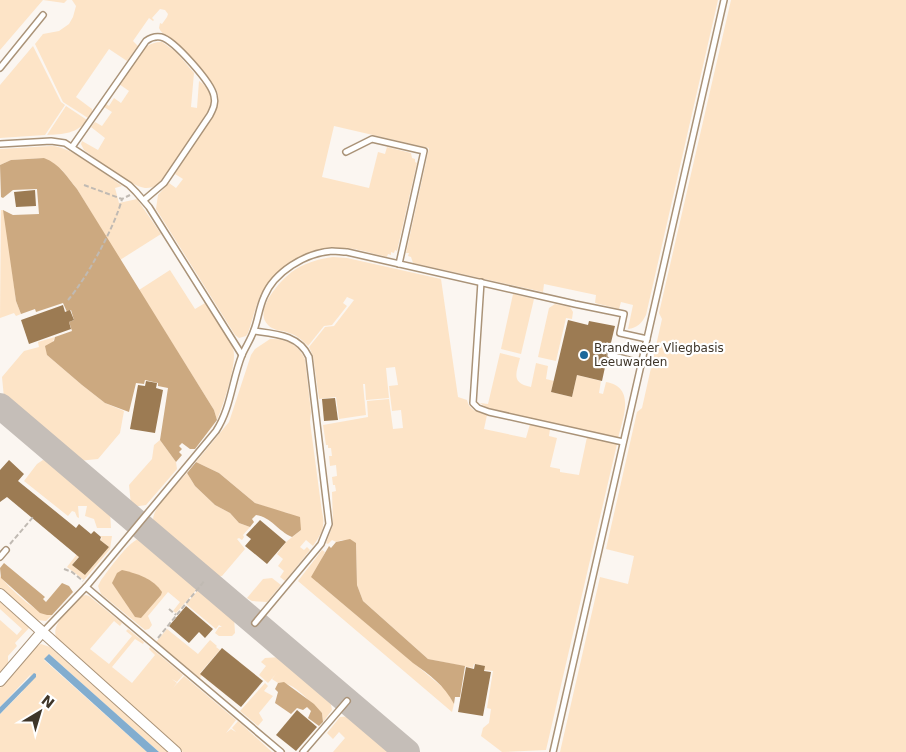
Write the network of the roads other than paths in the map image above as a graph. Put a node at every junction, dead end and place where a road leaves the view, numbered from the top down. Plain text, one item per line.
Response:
1 (724, 0) edge
2 (43, 15) dead end
3 (0, 68) edge
4 (0, 144) edge
5 (72, 147) junction
6 (346, 152) dead end
7 (144, 200) junction
8 (399, 264) junction
9 (481, 282) junction
10 (254, 331) junction
11 (647, 339) junction
12 (242, 355) junction
13 (610, 355) dead end
14 (641, 363) junction
15 (623, 442) junction
16 (6, 550) road end
17 (0, 557) edge
18 (86, 587) junction
19 (0, 594) edge
20 (255, 623) dead end
21 (42, 632) junction
22 (0, 681) edge
23 (347, 701) dead end
24 (176, 752) edge
25 (281, 752) edge
26 (303, 752) edge
27 (553, 752) edge

1 - 11 lane
2 - 3 lane
4 - 5 lane
5 - 7 lane
5 - 7 lane
6 - 8 lane
7 - 12 lane
8 - 9 lane
8 - 10 lane
9 - 11 lane
9 - 15 lane
10 - 12 lane
10 - 20 lane
11 - 14 lane
12 - 18 lane
13 - 14 lane
14 - 15 lane
15 - 27 lane
16 - 17 lane
18 - 21 lane
18 - 25 lane
19 - 21 street
21 - 22 street
21 - 24 street
23 - 26 lane

